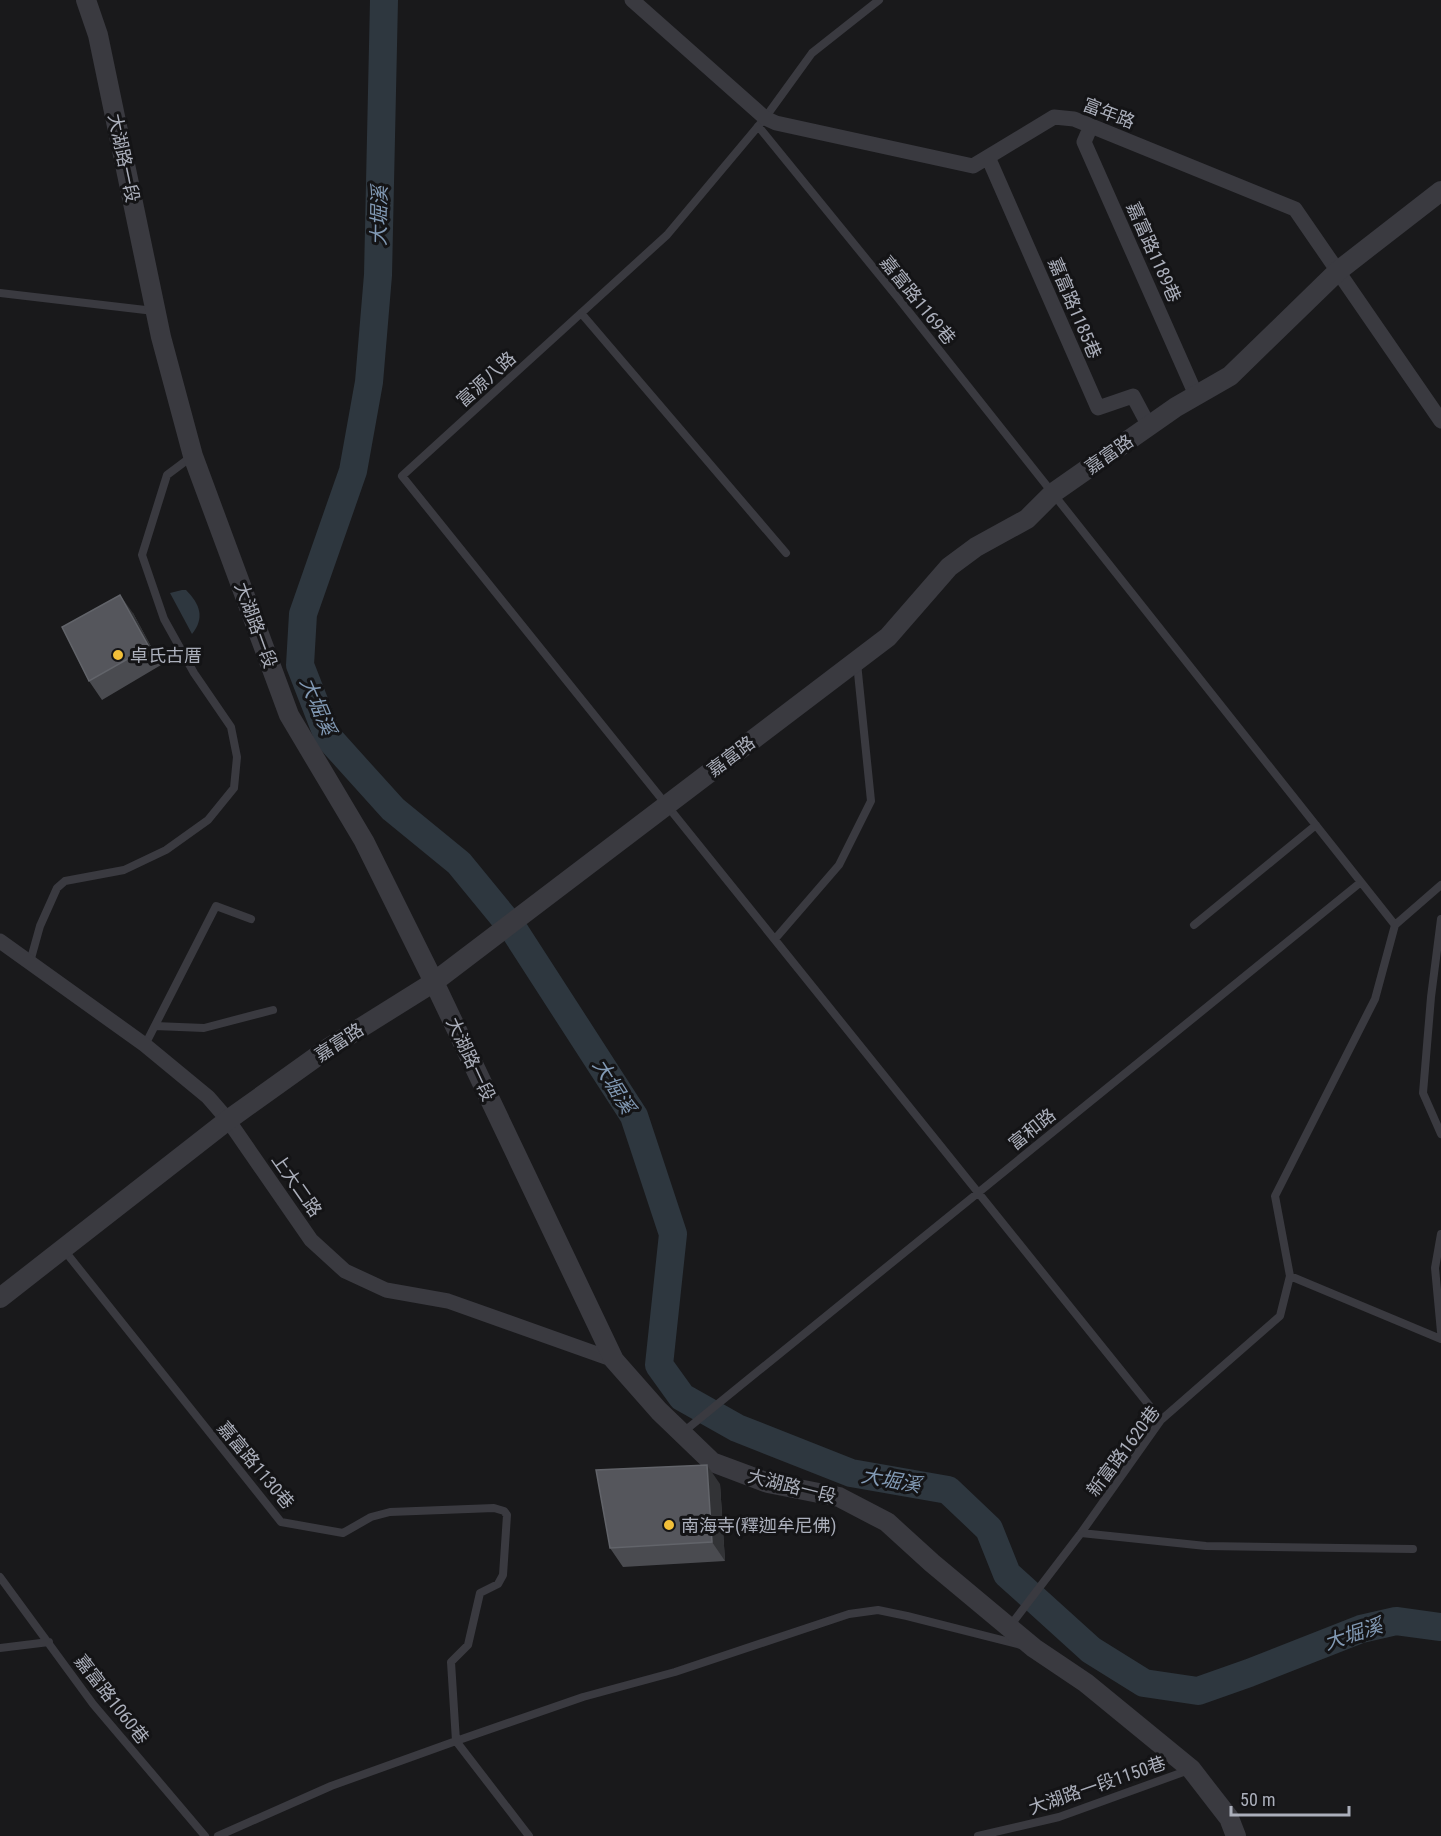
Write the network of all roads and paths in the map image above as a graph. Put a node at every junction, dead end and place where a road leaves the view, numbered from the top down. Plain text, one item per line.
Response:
1 (86, 0) edge
2 (632, 0) edge
3 (879, 0) edge
4 (762, 122) junction
5 (1091, 126) junction
6 (988, 157) junction
7 (1441, 191) edge
8 (1338, 271) junction
9 (0, 293) edge
10 (155, 311) junction
11 (581, 313) junction
12 (1196, 395) junction
13 (1441, 421) edge
14 (1149, 426) junction
15 (193, 456) junction
16 (1053, 493) junction
17 (786, 554) dead end
18 (856, 661) junction
19 (667, 805) junction
20 (1316, 825) junction
21 (1361, 882) junction
22 (1441, 885) edge
23 (251, 919) dead end
24 (1441, 919) edge
25 (1194, 924) dead end
26 (1395, 925) junction
27 (775, 939) junction
28 (0, 941) edge
29 (29, 964) junction
30 (434, 981) junction
31 (273, 1010) dead end
32 (155, 1026) junction
33 (145, 1046) junction
34 (228, 1120) junction
35 (1441, 1134) edge
36 (978, 1192) junction
37 (1441, 1234) edge
38 (63, 1249) junction
39 (1290, 1276) junction
40 (0, 1298) edge
41 (1441, 1332) edge
42 (1441, 1339) edge
43 (614, 1360) junction
44 (1161, 1420) junction
45 (687, 1429) junction
46 (1081, 1533) junction
47 (1413, 1549) dead end
48 (0, 1577) edge
49 (1009, 1628) junction
50 (49, 1642) junction
51 (0, 1648) edge
52 (1034, 1648) junction
53 (456, 1741) junction
54 (1191, 1769) junction
55 (206, 1836) edge
56 (218, 1836) edge
57 (529, 1836) edge
58 (978, 1836) edge
59 (1236, 1836) edge

1 - 10 street, 大湖路一段
2 - 4 street, 富年路
3 - 4 lane, 富源八路
4 - 6 street, 富年路
4 - 11 lane, 富源八路
4 - 16 lane, 嘉富路1169巷
5 - 6 street, 富年路
5 - 8 street, 富年路
5 - 12 street, 嘉富路1189巷
6 - 14 street, 嘉富路1185巷
7 - 8 street, 嘉富路
8 - 12 street, 嘉富路
8 - 13 street, 富年路
9 - 10 lane
10 - 15 street, 大湖路一段
11 - 17 lane
11 - 19 lane, 富源八路
12 - 14 street, 嘉富路
14 - 16 street, 嘉富路
15 - 29 lane
15 - 30 street, 大湖路一段
16 - 18 street, 嘉富路
16 - 20 lane, 嘉富路1169巷
18 - 19 street, 嘉富路
18 - 27 lane
19 - 27 lane
19 - 30 street, 嘉富路
20 - 21 lane, 嘉富路1169巷
20 - 25 lane
21 - 26 lane, 嘉富路1169巷
21 - 36 lane, 富和路
22 - 26 lane
23 - 32 lane
24 - 35 lane
26 - 39 lane, 新富路1620巷
27 - 36 lane
28 - 29 street, 上大二路
29 - 33 street, 上大二路
30 - 34 street, 嘉富路
30 - 43 street, 大湖路一段
31 - 32 lane
32 - 33 lane
33 - 34 street, 上大二路
34 - 38 street, 嘉富路
34 - 43 street, 上大二路
36 - 44 lane
36 - 45 lane, 富和路
37 - 41 lane
38 - 40 street, 嘉富路
38 - 53 lane, 嘉富路1130巷
39 - 42 lane
39 - 44 lane, 新富路1620巷
43 - 45 street, 大湖路一段
44 - 46 lane, 新富路1620巷
45 - 49 street, 大湖路一段
46 - 47 lane
46 - 49 lane, 新富路1620巷
48 - 50 lane, 嘉富路1060巷
49 - 52 street, 大湖路一段
50 - 51 lane
50 - 55 lane, 嘉富路1060巷
52 - 53 lane
52 - 54 street, 大湖路一段
53 - 56 lane
53 - 57 lane
54 - 58 lane, 大湖路一段1150巷
54 - 59 street, 大湖路一段

